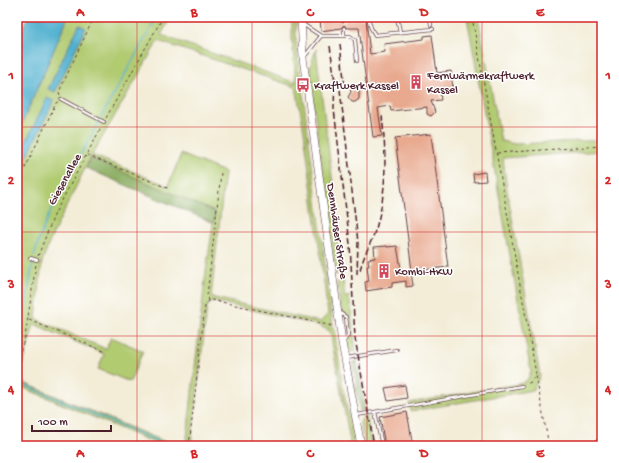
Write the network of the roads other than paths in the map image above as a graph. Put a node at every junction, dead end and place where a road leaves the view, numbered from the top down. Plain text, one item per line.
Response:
1 (368, 17) edge
2 (397, 17) edge
3 (430, 17) edge
4 (300, 19) edge
5 (431, 25) dead end
6 (344, 28) dead end
7 (433, 29) dead end
8 (400, 33) junction
9 (344, 35) junction
10 (321, 36) junction
11 (303, 58) junction
12 (358, 61) dead end
13 (61, 99) road end
14 (104, 122) road end
15 (30, 258) dead end
16 (37, 260) road end
17 (338, 311) junction
18 (342, 343) junction
19 (397, 350) dead end
20 (345, 358) junction
21 (522, 386) road end
22 (375, 412) junction
23 (354, 416) junction
24 (602, 443) edge
25 (361, 446) edge
26 (382, 446) edge
27 (598, 446) edge

1 - 8 lane
2 - 8 lane
3 - 5 lane
4 - 10 lane
4 - 11 street, Dennhäuser Straße
6 - 9 lane
7 - 8 lane
9 - 10 lane
9 - 12 lane
10 - 11 lane
11 - 17 street, Dennhäuser Straße
13 - 14 lane
15 - 16 lane
17 - 18 street, Dennhäuser Straße
17 - 18 lane
18 - 20 street, Dennhäuser Straße
19 - 20 lane
20 - 23 street, Dennhäuser Straße
21 - 22 lane
22 - 23 lane
22 - 26 lane
23 - 25 street, Dennhäuser Straße
24 - 27 highway

